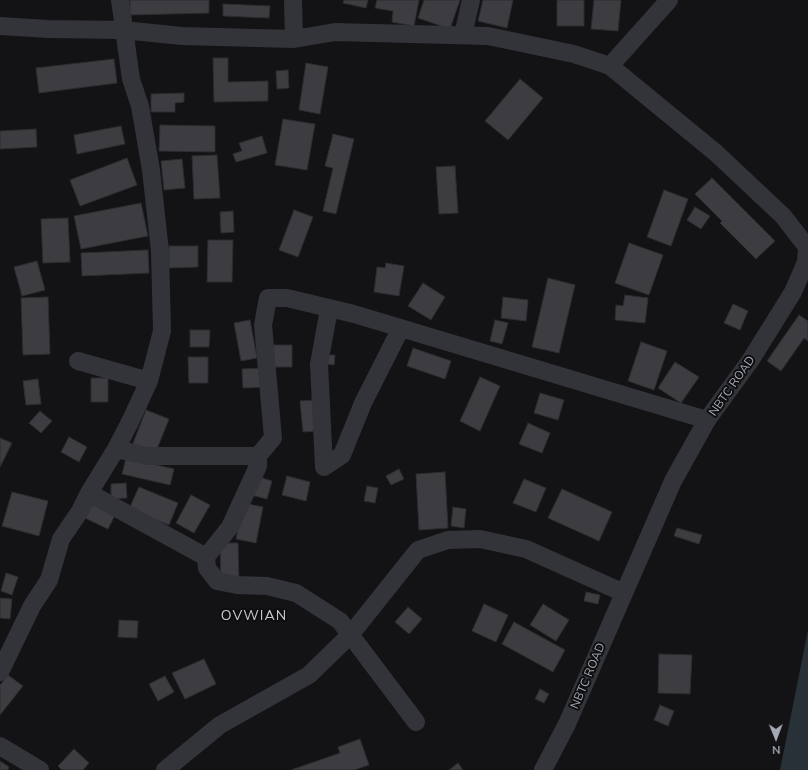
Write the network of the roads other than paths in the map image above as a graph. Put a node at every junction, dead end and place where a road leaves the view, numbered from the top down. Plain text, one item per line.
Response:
1 (120, 0) edge
2 (294, 0) edge
3 (471, 0) edge
4 (669, 0) edge
5 (0, 26) edge
6 (123, 30) junction
7 (463, 35) junction
8 (294, 39) junction
9 (610, 66) junction
10 (808, 246) edge
11 (329, 309) junction
12 (401, 328) junction
13 (78, 361) dead end
14 (149, 381) junction
15 (707, 420) junction
16 (116, 450) junction
17 (258, 456) junction
18 (88, 493) junction
19 (206, 557) junction
20 (624, 593) junction
21 (351, 634) junction
22 (0, 672) edge
23 (416, 722) dead end
24 (0, 746) edge
25 (40, 770) edge
26 (166, 770) edge
27 (543, 770) edge

1 - 6 street
2 - 8 street
3 - 7 street
4 - 9 street
5 - 6 street
6 - 8 street
6 - 14 street
7 - 8 street
7 - 9 street
9 - 10 street, NBTC ROAD
10 - 15 street, NBTC ROAD
11 - 12 street
11 - 12 street
11 - 17 street
12 - 15 street
13 - 14 street
14 - 16 street
15 - 20 street, NBTC ROAD
16 - 17 street
16 - 18 street
17 - 19 street
18 - 19 street
18 - 22 street
19 - 21 street
20 - 21 street
20 - 27 street, NBTC ROAD
21 - 23 street
21 - 26 street
24 - 25 street

